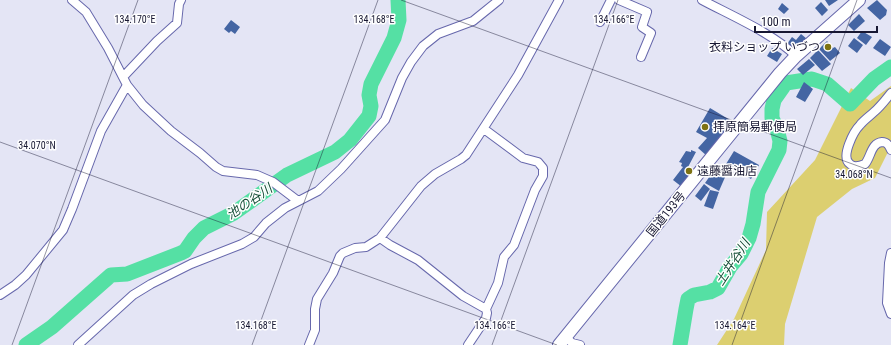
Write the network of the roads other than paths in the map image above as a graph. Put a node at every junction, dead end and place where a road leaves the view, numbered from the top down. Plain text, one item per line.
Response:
1 (72, 0) edge
2 (181, 0) edge
3 (499, 0) edge
4 (559, 0) edge
5 (611, 0) edge
6 (619, 0) edge
7 (702, 0) edge
8 (859, 0) edge
9 (600, 22) dead end
10 (796, 56) junction
11 (641, 57) dead end
12 (123, 77) junction
13 (127, 84) junction
14 (891, 93) edge
15 (484, 129) junction
16 (891, 150) edge
17 (298, 201) junction
18 (380, 238) junction
19 (891, 253) edge
20 (0, 295) edge
21 (486, 309) junction
22 (891, 314) edge
23 (563, 341) edge
24 (78, 345) edge
25 (309, 345) edge
26 (468, 345) edge
27 (580, 345) edge

1 - 12 street
2 - 12 street
3 - 17 street
4 - 15 street
5 - 9 street
6 - 11 street
7 - 10 street
8 - 10 highway, 国道193号
10 - 23 highway, 国道193号
12 - 13 street
13 - 17 street
13 - 20 street
14 - 16 street
15 - 18 street
15 - 21 street
17 - 24 street
18 - 21 street
18 - 25 street
19 - 22 street
21 - 26 street
23 - 27 street

